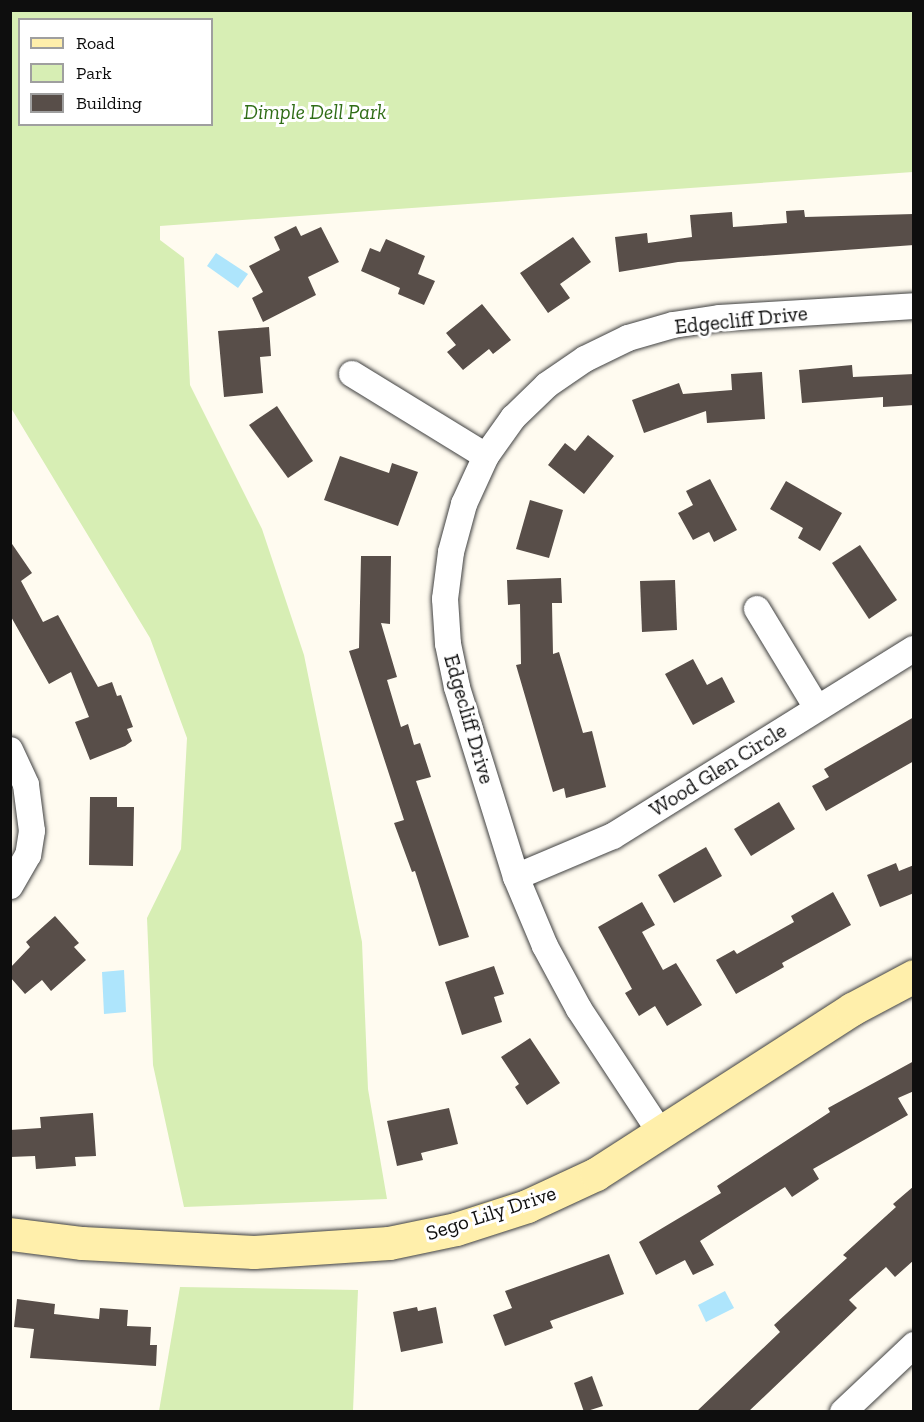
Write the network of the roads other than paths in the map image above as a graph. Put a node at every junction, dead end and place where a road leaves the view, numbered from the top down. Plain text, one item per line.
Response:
1 (914, 306) edge
2 (352, 374) dead end
3 (486, 456) junction
4 (757, 609) dead end
5 (914, 650) edge
6 (817, 708) junction
7 (10, 750) edge
8 (516, 877) junction
9 (15, 881) edge
10 (914, 976) edge
11 (662, 1135) junction
12 (10, 1234) edge
13 (914, 1345) edge
14 (843, 1412) edge

1 - 3 street, Edgecliff Drive
2 - 3 street
3 - 8 street, Edgecliff Drive
4 - 6 street
5 - 6 street, Wood Glen Circle
6 - 8 street, Wood Glen Circle
7 - 9 street
8 - 11 street, Edgecliff Drive
10 - 11 street, Sego Lily Drive
11 - 12 street, Sego Lily Drive
13 - 14 street

